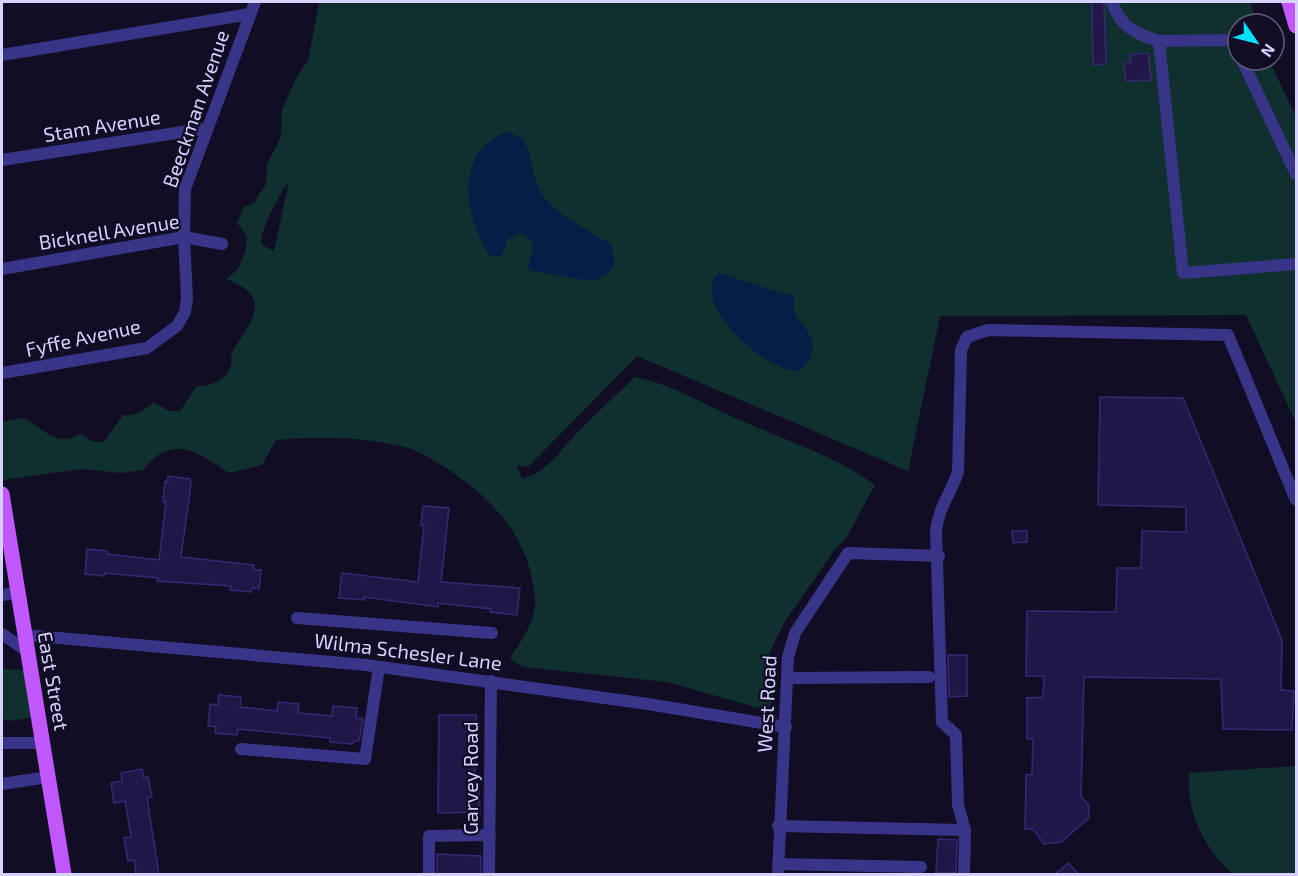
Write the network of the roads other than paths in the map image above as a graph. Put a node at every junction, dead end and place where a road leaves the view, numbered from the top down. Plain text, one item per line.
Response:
1 (255, 2) edge
2 (1112, 2) edge
3 (1289, 2) edge
4 (250, 14) junction
5 (1296, 26) edge
6 (1226, 40) edge
7 (1159, 41) junction
8 (2, 55) edge
9 (1248, 72) edge
10 (208, 128) junction
11 (2, 160) edge
12 (1296, 174) edge
13 (184, 237) junction
14 (222, 244) dead end
15 (1296, 264) edge
16 (2, 269) edge
17 (169, 332) joint
18 (2, 373) edge
19 (2, 494) edge
20 (1296, 500) edge
21 (939, 556) junction
22 (9, 594) edge
23 (297, 618) dead end
24 (492, 633) dead end
25 (2, 634) edge
26 (24, 635) junction
27 (27, 651) junction
28 (379, 667) junction
29 (929, 677) dead end
30 (788, 678) junction
31 (491, 681) junction
32 (786, 727) junction
33 (2, 743) edge
34 (42, 743) junction
35 (241, 749) dead end
36 (48, 777) junction
37 (2, 784) edge
38 (778, 826) junction
39 (965, 830) junction
40 (490, 835) junction
41 (921, 867) dead end
42 (778, 869) edge
43 (64, 874) edge
44 (429, 874) edge
45 (489, 874) edge
46 (964, 874) edge

1 - 4 street, Beeckman Avenue
2 - 7 street
3 - 5 main road
4 - 8 street
4 - 10 street, Beeckman Avenue
6 - 7 street
7 - 15 street
9 - 12 street
10 - 11 street, Stam Avenue
10 - 13 street, Beeckman Avenue
13 - 14 street, Bicknell Avenue
13 - 16 street, Bicknell Avenue
13 - 17 street, Beeckman Avenue
17 - 18 street, Fyffe Avenue
19 - 22 main road, East Street
20 - 21 street
21 - 30 street, West Road
21 - 39 street
22 - 26 main road, East Street
23 - 24 street
25 - 27 street
26 - 27 main road, East Street
26 - 28 street, Wilma Schesler Lane
27 - 34 main road, East Street
28 - 31 street, Wilma Schesler Lane
28 - 35 street
29 - 30 street
30 - 32 street, West Road
31 - 32 street, Wilma Schesler Lane
31 - 40 street, Garvey Road
32 - 38 street, West Road
33 - 34 street
34 - 36 main road, East Street
36 - 37 street
36 - 43 main road, East Street
38 - 39 street
38 - 42 street, West Road
39 - 46 street
40 - 44 street
40 - 45 street, Garvey Road
41 - 42 street

